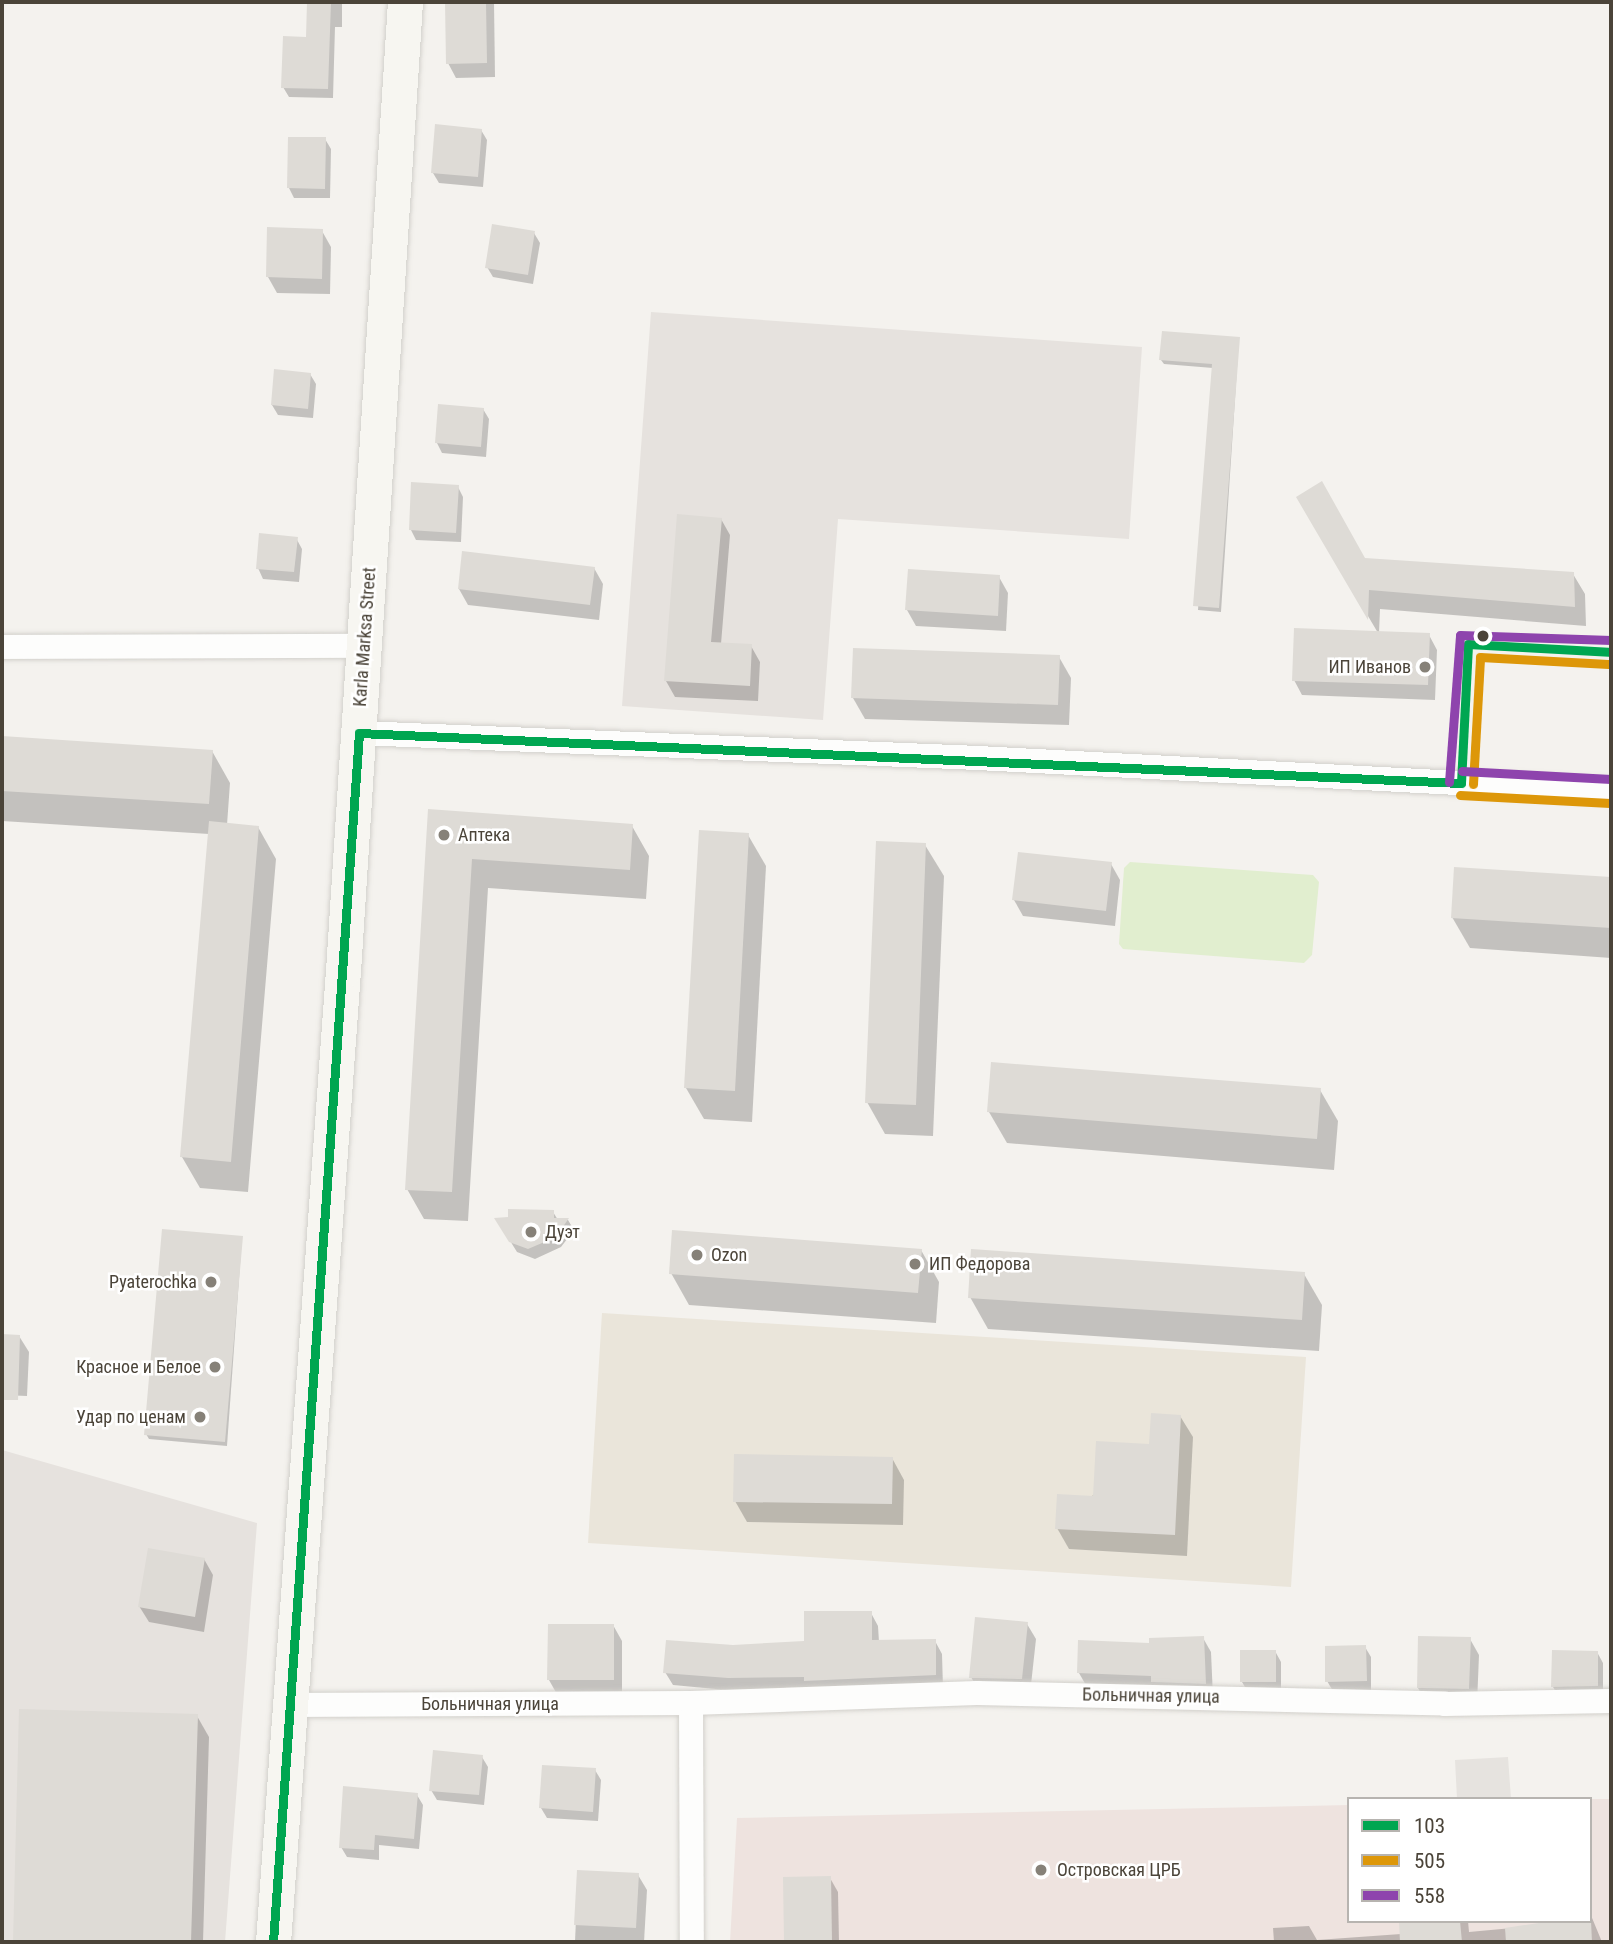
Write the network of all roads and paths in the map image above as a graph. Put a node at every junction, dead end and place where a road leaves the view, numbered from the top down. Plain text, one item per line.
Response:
1 (405, 2) edge
2 (365, 646) junction
3 (2, 647) edge
4 (359, 733) junction
5 (1611, 791) edge
6 (1611, 1701) edge
7 (691, 1703) junction
8 (288, 1705) junction
9 (273, 1942) edge
10 (692, 1942) edge

1 - 2 main road, Karla Marksa Street
2 - 3 street
2 - 4 main road, Karla Marksa Street
4 - 5 street
4 - 8 main road, Karla Marksa Street
6 - 7 street, Больничная улица
7 - 8 street, Больничная улица
7 - 10 street
8 - 9 main road, Karla Marksa Street

